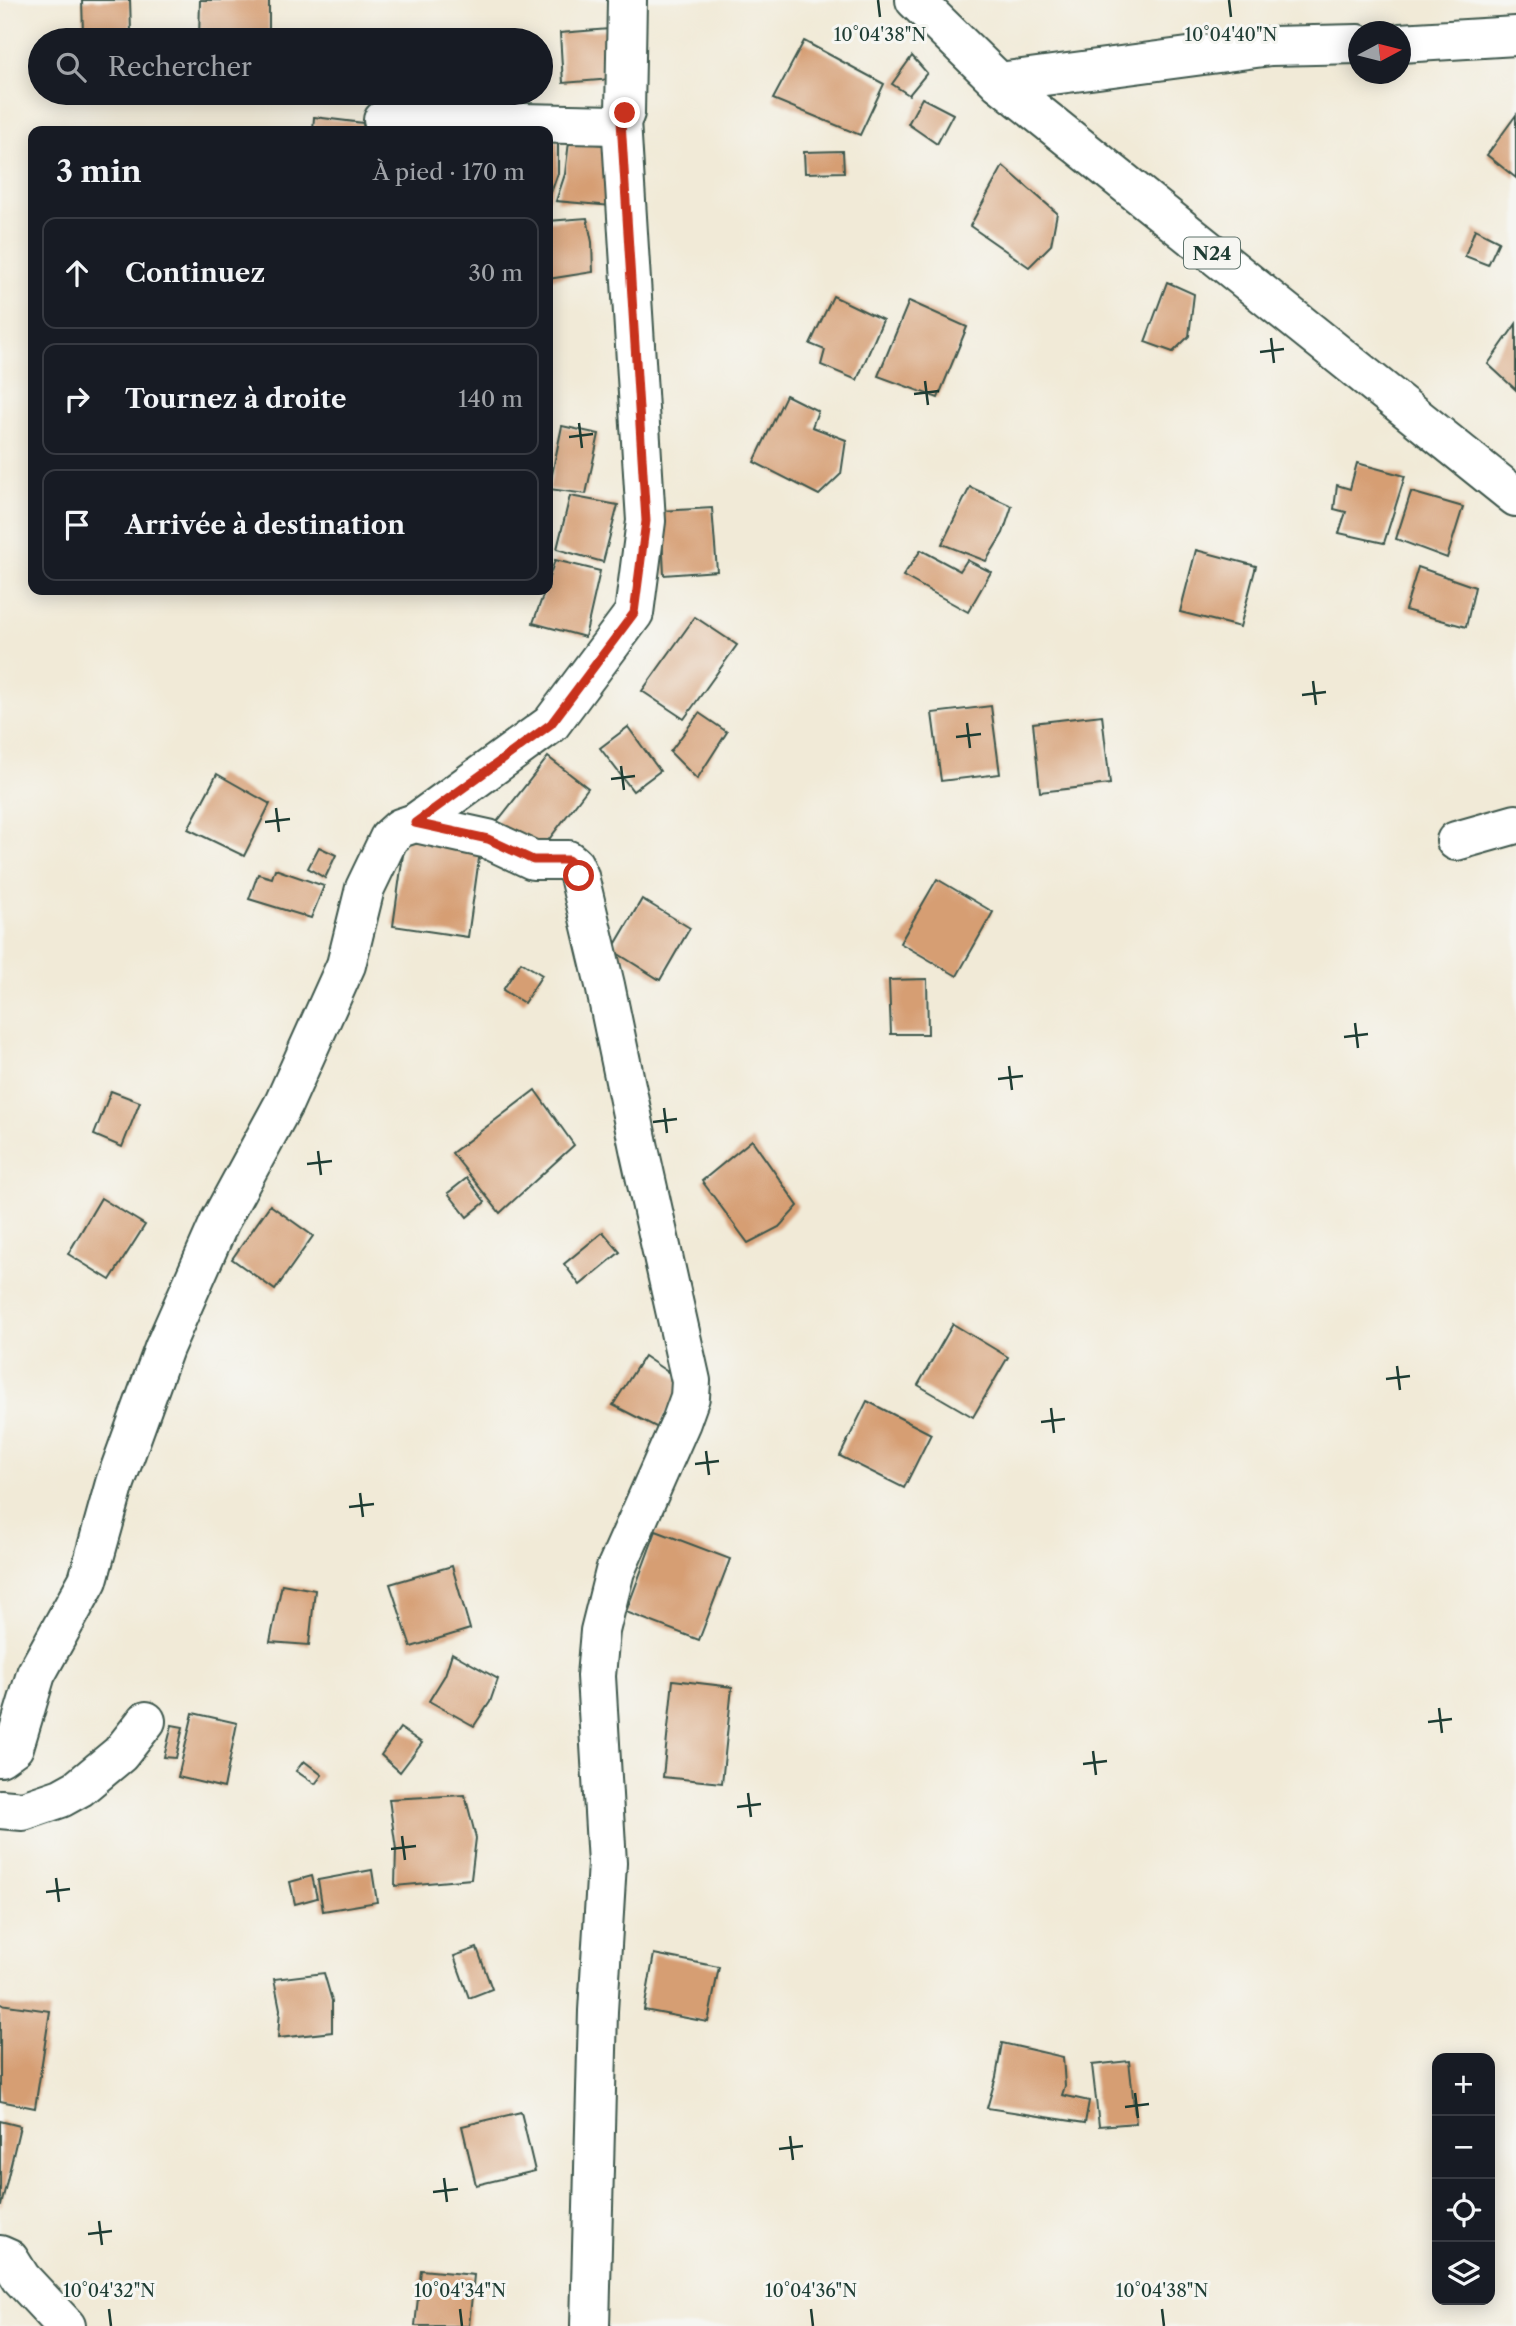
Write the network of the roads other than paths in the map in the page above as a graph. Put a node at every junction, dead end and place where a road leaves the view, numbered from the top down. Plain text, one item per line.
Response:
1 (627, 0) edge
2 (915, 0) edge
3 (1516, 36) edge
4 (1411, 42) edge
5 (1348, 44) edge
6 (999, 82) junction
7 (383, 120) dead end
8 (621, 121) junction
9 (1516, 497) edge
10 (415, 823) junction
11 (1516, 824) edge
12 (1456, 841) dead end
13 (146, 1721) dead end
14 (0, 1757) edge
15 (0, 1809) edge
16 (0, 2255) edge
17 (66, 2326) edge
18 (590, 2326) edge

1 - 8 street
2 - 6 street, N24
3 - 4 street
5 - 6 street
6 - 9 street, N24
7 - 8 street
8 - 10 street
10 - 14 street
10 - 18 street
11 - 12 street
13 - 15 street
16 - 17 street

